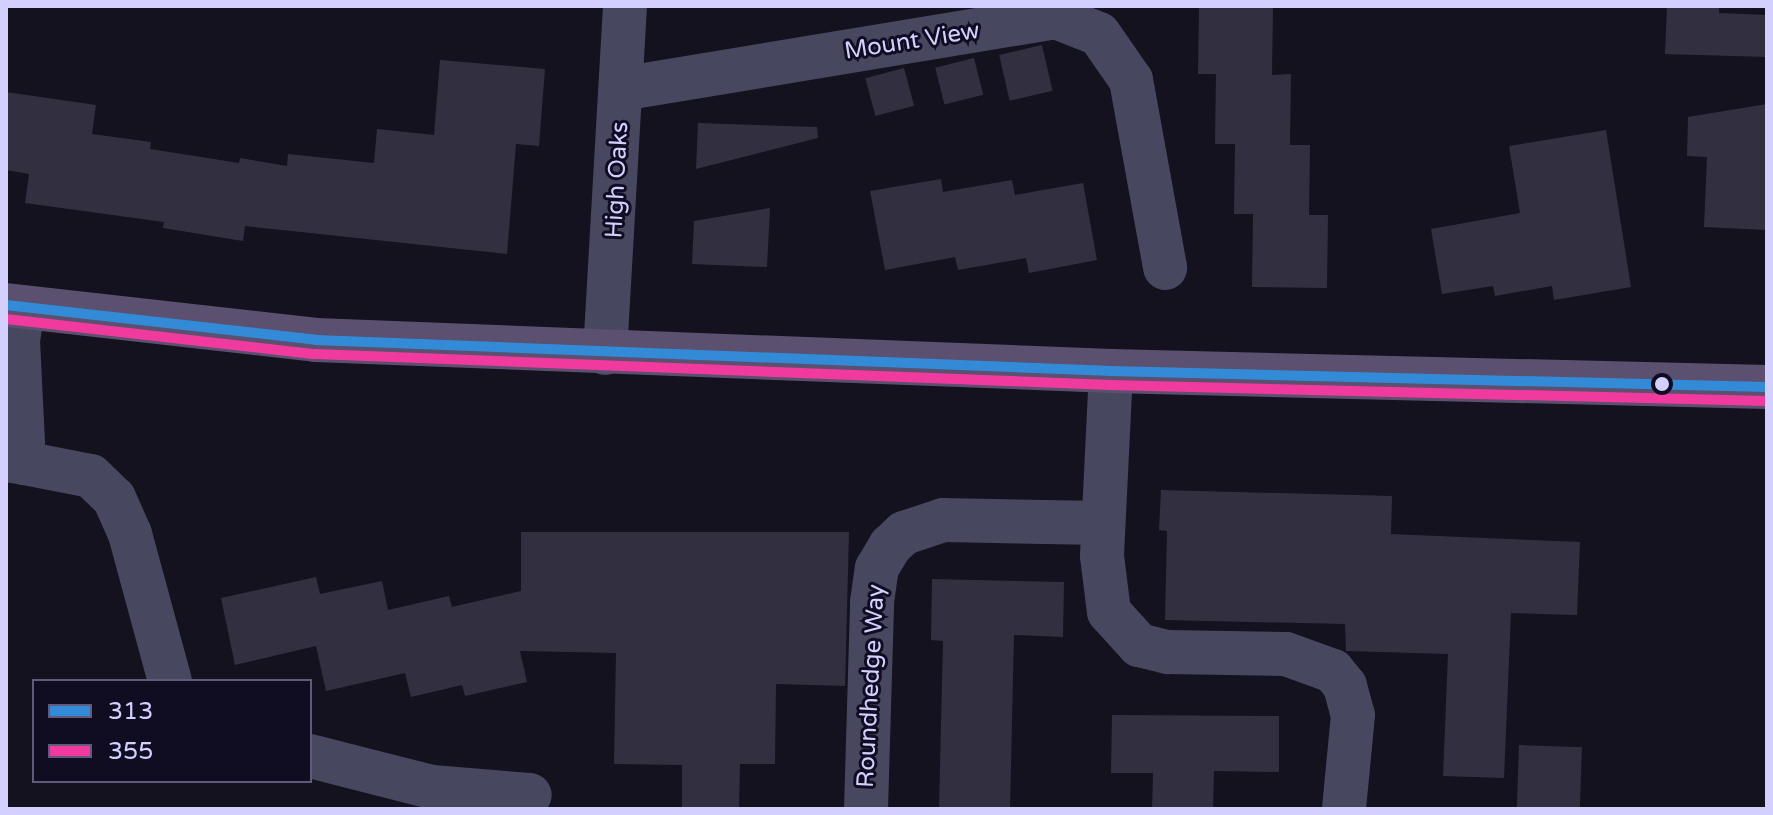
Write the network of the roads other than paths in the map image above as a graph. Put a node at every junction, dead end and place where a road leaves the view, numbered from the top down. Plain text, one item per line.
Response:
1 (625, 6) edge
2 (621, 89) junction
3 (1165, 268) dead end
4 (14, 306) edge
5 (605, 353) junction
6 (1111, 371) junction
7 (1767, 387) edge
8 (15, 462) edge
9 (1102, 523) junction
10 (169, 679) edge
11 (312, 757) edge
12 (530, 795) dead end
13 (866, 809) edge
14 (1344, 809) edge

1 - 2 street, High Oaks
2 - 3 street, Mount View
2 - 5 street, High Oaks
4 - 5 main road
4 - 8 street
5 - 6 main road
6 - 7 main road
6 - 9 street
8 - 10 street
9 - 13 street, Roundhedge Way
9 - 14 street
11 - 12 street

